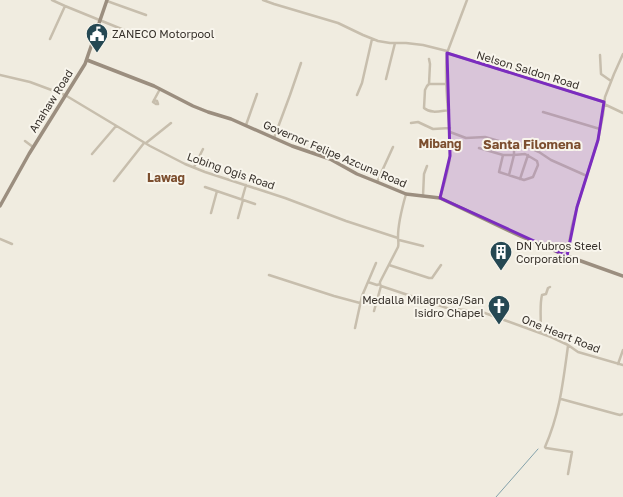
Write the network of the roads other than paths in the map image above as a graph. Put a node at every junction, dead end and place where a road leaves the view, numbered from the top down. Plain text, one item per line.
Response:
1 (52, 0) edge
2 (106, 0) edge
3 (263, 0) edge
4 (467, 0) edge
5 (65, 6) junction
6 (146, 15) dead end
7 (100, 21) junction
8 (124, 30) dead end
9 (50, 39) dead end
10 (372, 39) junction
11 (395, 43) junction
12 (447, 52) junction
13 (623, 54) edge
14 (600, 56) dead end
15 (429, 59) dead end
16 (87, 60) junction
17 (301, 62) dead end
18 (0, 75) edge
19 (386, 79) dead end
20 (611, 82) junction
21 (429, 84) junction
22 (447, 84) junction
23 (160, 89) junction
24 (257, 94) dead end
25 (65, 95) junction
26 (357, 95) dead end
27 (154, 100) dead end
28 (604, 103) junction
29 (449, 110) junction
30 (543, 112) dead end
31 (623, 112) edge
32 (171, 123) dead end
33 (411, 123) dead end
34 (246, 125) junction
35 (116, 126) junction
36 (600, 129) junction
37 (450, 130) junction
38 (274, 138) junction
39 (25, 141) dead end
40 (145, 143) junction
41 (514, 145) junction
42 (33, 147) junction
43 (393, 147) dead end
44 (479, 148) dead end
45 (203, 149) dead end
46 (92, 154) dead end
47 (503, 155) junction
48 (514, 155) junction
49 (528, 155) junction
50 (427, 166) dead end
51 (194, 168) junction
52 (509, 175) junction
53 (587, 176) junction
54 (520, 179) junction
55 (114, 181) dead end
56 (377, 182) junction
57 (246, 185) junction
58 (205, 187) dead end
59 (217, 191) junction
60 (406, 194) junction
61 (423, 196) junction
62 (440, 198) junction
63 (242, 200) junction
64 (255, 204) dead end
65 (0, 206) edge
66 (211, 213) dead end
67 (238, 218) dead end
68 (0, 239) edge
69 (398, 239) junction
70 (12, 244) dead end
71 (423, 246) dead end
72 (567, 256) junction
73 (376, 263) dead end
74 (389, 265) junction
75 (441, 265) dead end
76 (269, 275) dead end
77 (623, 276) edge
78 (368, 282) junction
79 (381, 285) junction
80 (550, 287) dead end
81 (360, 303) junction
82 (374, 311) dead end
83 (355, 328) dead end
84 (540, 333) junction
85 (568, 345) junction
86 (623, 350) edge
87 (618, 364) junction
88 (623, 365) edge
89 (561, 399) junction
90 (623, 414) edge
91 (568, 474) dead end

1 - 5 street
2 - 6 street
2 - 7 street, Anahaw Road
3 - 10 street, Nelson Saldon Road
4 - 12 street
5 - 7 street
5 - 9 street
7 - 8 street
7 - 16 street, Anahaw Road
10 - 11 street, Nelson Saldon Road
10 - 26 street
11 - 12 street, Nelson Saldon Road
11 - 19 street
12 - 22 street
12 - 28 street, Nelson Saldon Road
13 - 20 street
14 - 20 street
15 - 21 street
16 - 23 street, Governor Felipe Azcuna Road
16 - 25 street, Anahaw Road
17 - 38 street
18 - 25 street, Lobing Ogis Road
20 - 28 street
21 - 22 street
21 - 29 street
22 - 29 street
23 - 27 street
23 - 34 street, Governor Felipe Azcuna Road
24 - 34 street
25 - 35 street, Lobing Ogis Road
25 - 42 street, Anahaw Road
28 - 31 street, Nelson Saldon Road
28 - 36 street
29 - 37 street
30 - 36 street
32 - 40 street
33 - 37 street
34 - 38 street, Governor Felipe Azcuna Road
35 - 40 street, Lobing Ogis Road
35 - 46 street
36 - 53 street
37 - 41 street
37 - 62 street
38 - 56 street, Governor Felipe Azcuna Road
39 - 42 street
40 - 51 street, Lobing Ogis Road
40 - 55 street
41 - 48 street
41 - 53 street
42 - 65 street, Anahaw Road
43 - 56 street
44 - 47 street
45 - 51 street
47 - 48 street
47 - 52 street
48 - 49 street
48 - 52 street
49 - 54 street
49 - 54 street
50 - 61 street
51 - 57 street, Lobing Ogis Road
52 - 54 street
53 - 72 street
56 - 60 street, Governor Felipe Azcuna Road
57 - 63 street
57 - 69 street, Lobing Ogis Road
58 - 59 street
59 - 63 street
59 - 66 street
60 - 61 street, Governor Felipe Azcuna Road
60 - 69 street
61 - 62 street, Governor Felipe Azcuna Road
62 - 72 street, Governor Felipe Azcuna Road
63 - 64 street
63 - 67 street
68 - 70 street
69 - 71 street, Lobing Ogis Road
69 - 74 street
72 - 77 street, Governor Felipe Azcuna Road
73 - 78 street
74 - 75 street
74 - 79 street
76 - 81 street
78 - 79 street, One Heart Road
78 - 81 street
79 - 82 street
79 - 84 street, One Heart Road
80 - 84 street
81 - 83 street
84 - 85 street, One Heart Road
85 - 87 street, One Heart Road
85 - 89 street
86 - 87 street
87 - 88 street, One Heart Road
89 - 90 street
89 - 91 street

